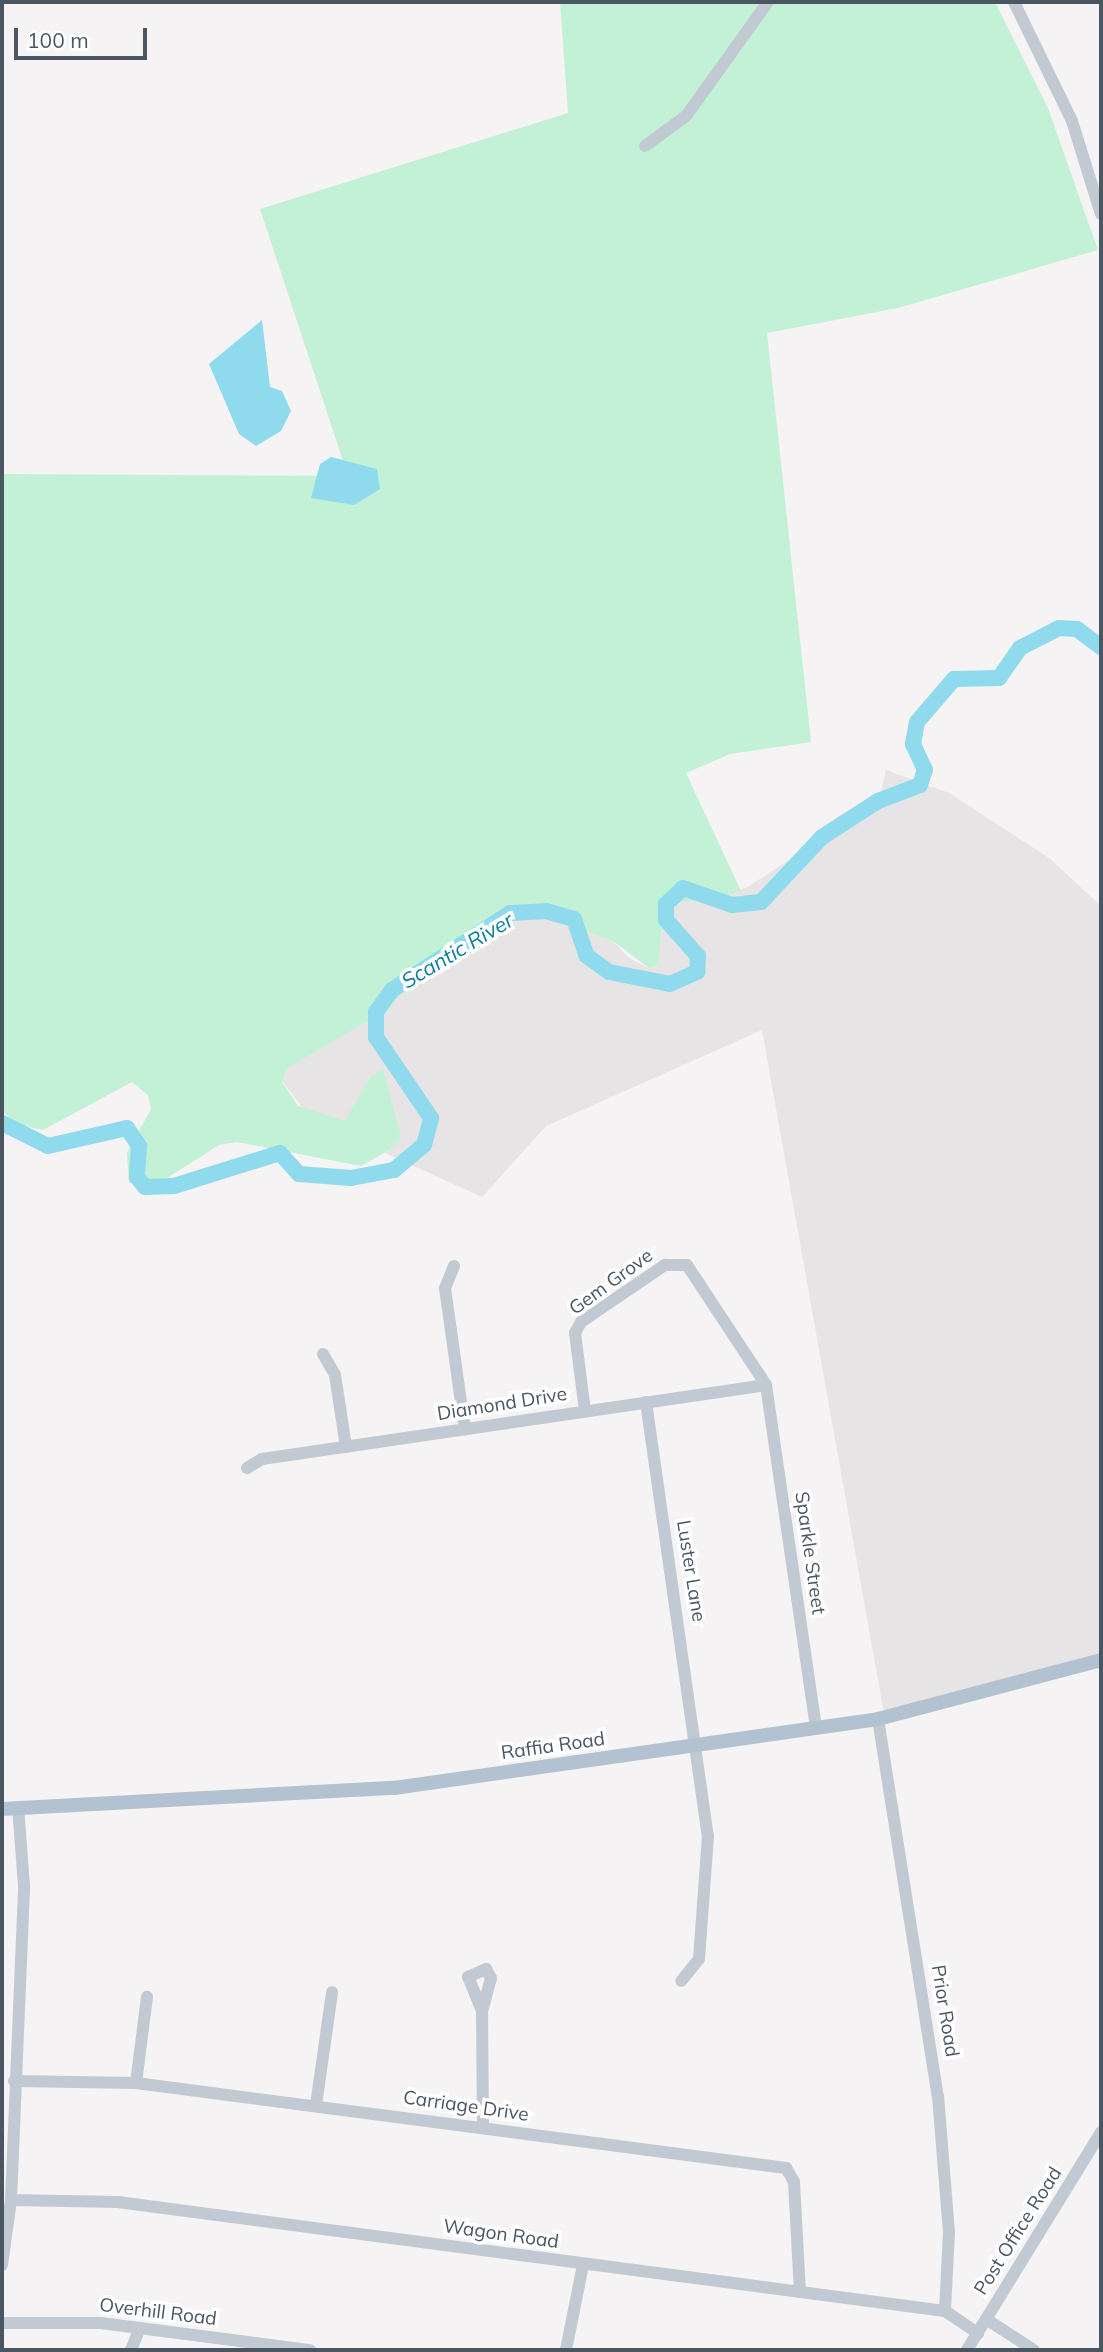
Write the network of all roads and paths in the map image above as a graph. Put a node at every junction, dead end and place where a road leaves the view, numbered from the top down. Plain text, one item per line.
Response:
1 (768, 2) edge
2 (1014, 2) edge
3 (645, 146) dead end
4 (1101, 214) edge
5 (454, 1266) dead end
6 (323, 1354) dead end
7 (766, 1385) junction
8 (646, 1402) junction
9 (585, 1411) junction
10 (465, 1430) junction
11 (346, 1447) junction
12 (247, 1468) dead end
13 (1101, 1660) edge
14 (878, 1719) junction
15 (816, 1727) junction
16 (698, 1746) junction
17 (18, 1807) junction
18 (2, 1809) edge
19 (681, 1981) dead end
20 (332, 1992) dead end
21 (147, 1997) dead end
22 (482, 2011) dead end
23 (14, 2081) junction
24 (136, 2082) junction
25 (316, 2105) junction
26 (483, 2128) junction
27 (1101, 2132) edge
28 (11, 2200) junction
29 (583, 2264) junction
30 (2, 2265) edge
31 (800, 2292) junction
32 (945, 2311) junction
33 (986, 2319) junction
34 (2, 2323) edge
35 (140, 2328) junction
36 (978, 2333) junction
37 (131, 2350) edge
38 (310, 2350) edge
39 (566, 2350) edge
40 (967, 2350) edge
41 (1034, 2350) edge

1 - 3 street
2 - 4 street
5 - 10 street
6 - 11 street
7 - 8 street, Diamond Drive
7 - 9 street, Gem Grove
7 - 15 street, Sparkle Street
8 - 9 street, Diamond Drive
8 - 16 street, Luster Lane
9 - 10 street, Diamond Drive
10 - 11 street, Diamond Drive
11 - 12 street, Diamond Drive
13 - 14 main road, Raffia Road
14 - 15 main road, Raffia Road
14 - 32 street, Prior Road
15 - 16 main road, Raffia Road
16 - 17 main road, Raffia Road
16 - 19 street, Luster Lane
17 - 18 main road, Raffia Road
17 - 23 street
20 - 25 street
21 - 24 street
22 - 26 street
23 - 24 street, Carriage Drive
23 - 28 street
24 - 25 street, Carriage Drive
25 - 26 street, Carriage Drive
26 - 31 street, Carriage Drive
27 - 33 street, Post Office Road
28 - 29 street, Wagon Road
28 - 30 street
29 - 31 street, Wagon Road
29 - 39 street
31 - 32 street, Wagon Road
32 - 36 street, Wagon Road
33 - 36 street, Post Office Road
33 - 41 street
34 - 35 street, Overhill Road
35 - 37 street
35 - 38 street, Overhill Road
36 - 40 street, Post Office Road

